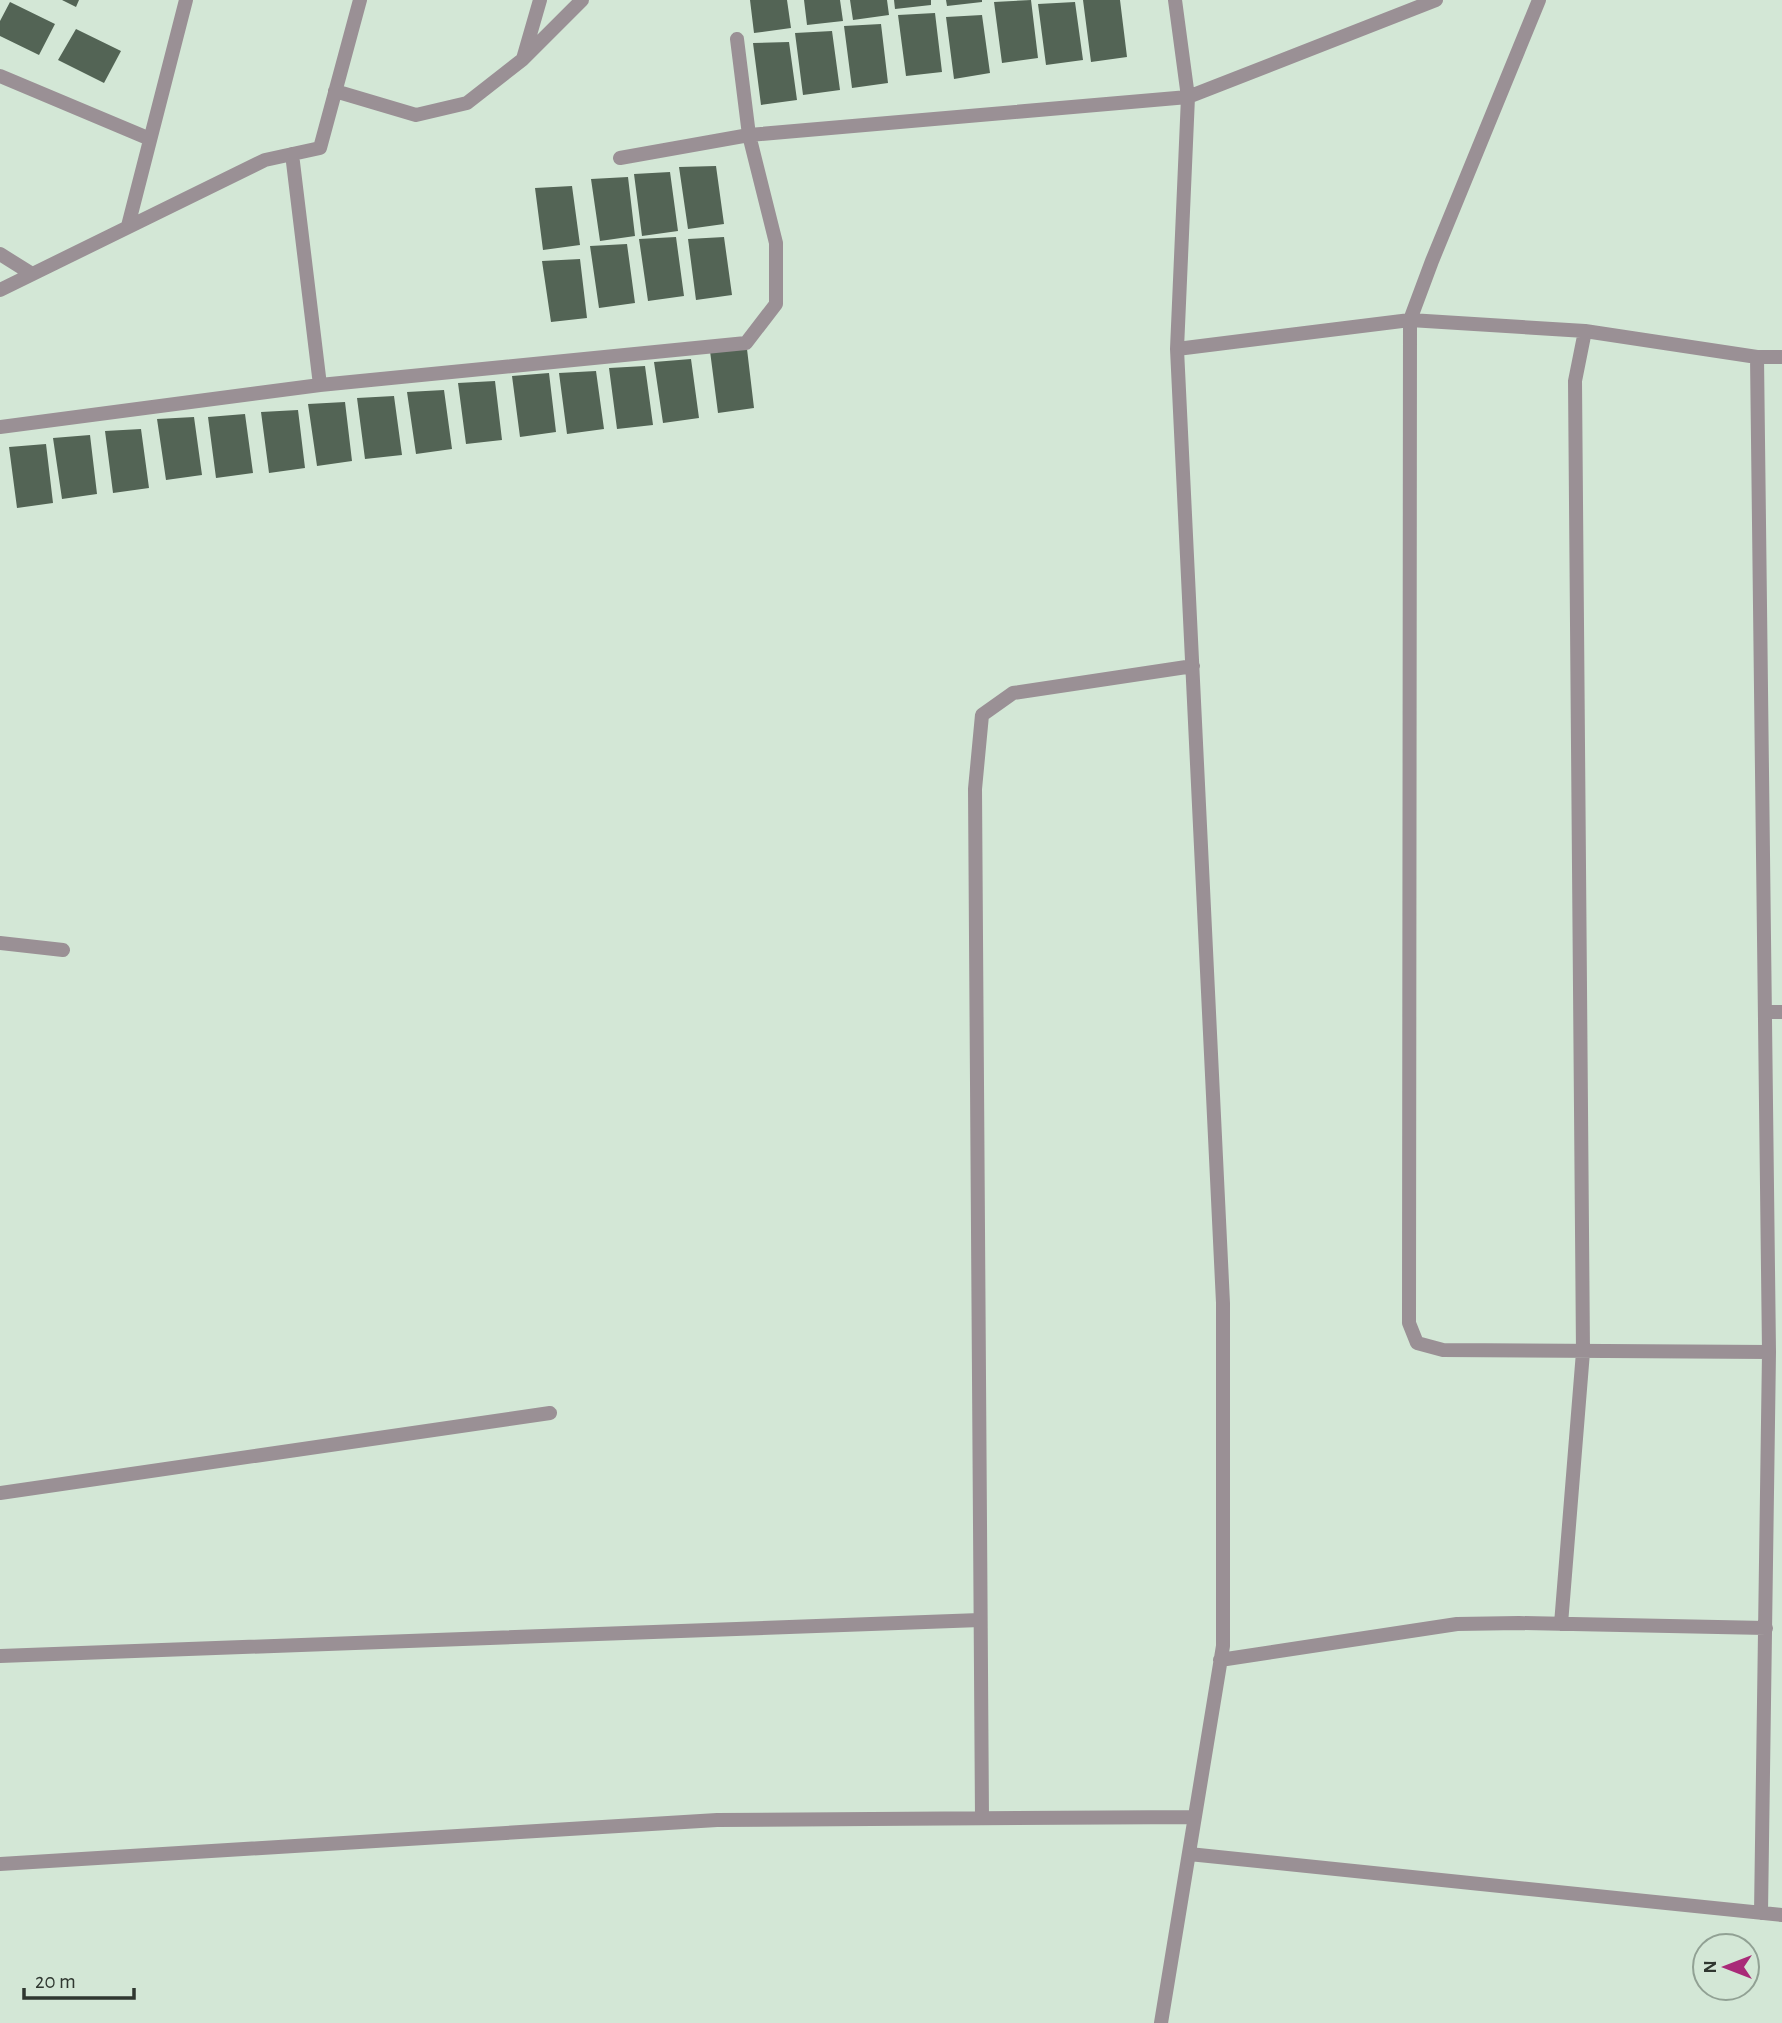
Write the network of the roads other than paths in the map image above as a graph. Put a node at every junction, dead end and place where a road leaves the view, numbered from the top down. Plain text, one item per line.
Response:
1 (186, 0) edge
2 (360, 0) edge
3 (540, 0) edge
4 (582, 0) edge
5 (1175, 0) edge
6 (1436, 0) edge
7 (1539, 0) edge
8 (737, 39) dead end
9 (522, 60) junction
10 (0, 76) edge
11 (335, 91) junction
12 (1188, 97) junction
13 (749, 135) junction
14 (150, 139) junction
15 (292, 154) junction
16 (620, 158) dead end
17 (128, 226) junction
18 (0, 254) edge
19 (32, 274) junction
20 (0, 290) edge
21 (1410, 320) junction
22 (1585, 331) junction
23 (1177, 349) junction
24 (1757, 357) junction
25 (1782, 357) edge
26 (320, 384) junction
27 (0, 427) edge
28 (1193, 666) junction
29 (0, 943) edge
30 (63, 950) dead end
31 (1765, 1012) junction
32 (1782, 1012) edge
33 (1583, 1352) junction
34 (1769, 1352) junction
35 (1776, 1378) edge
36 (550, 1413) dead end
37 (0, 1493) edge
38 (980, 1620) junction
39 (1561, 1624) junction
40 (1766, 1628) junction
41 (0, 1656) edge
42 (1220, 1660) junction
43 (1195, 1816) junction
44 (982, 1818) junction
45 (1189, 1854) junction
46 (0, 1864) edge
47 (1762, 1913) junction
48 (1782, 1915) edge
49 (1161, 2023) edge

1 - 14 street
2 - 11 street
3 - 9 street
4 - 9 street
5 - 12 street
6 - 12 street
7 - 21 street
8 - 13 street
9 - 11 street
10 - 14 street
11 - 15 street
12 - 13 street
12 - 23 street
13 - 16 street
13 - 26 street
14 - 17 street
15 - 17 street
15 - 26 street
17 - 19 street
18 - 19 street
19 - 20 street
21 - 22 street
21 - 23 street
21 - 33 street
22 - 24 street
22 - 33 street
23 - 28 street
24 - 25 street
24 - 31 street
26 - 27 street
28 - 38 street
28 - 42 street
29 - 30 street
31 - 32 street
31 - 34 street
33 - 34 street
33 - 39 street
34 - 35 street
35 - 40 street
36 - 37 street
38 - 41 street
38 - 44 street
39 - 40 street
39 - 42 street
40 - 47 street
42 - 43 street
43 - 44 street
43 - 45 street
44 - 46 street
45 - 47 street
45 - 49 street
47 - 48 street

